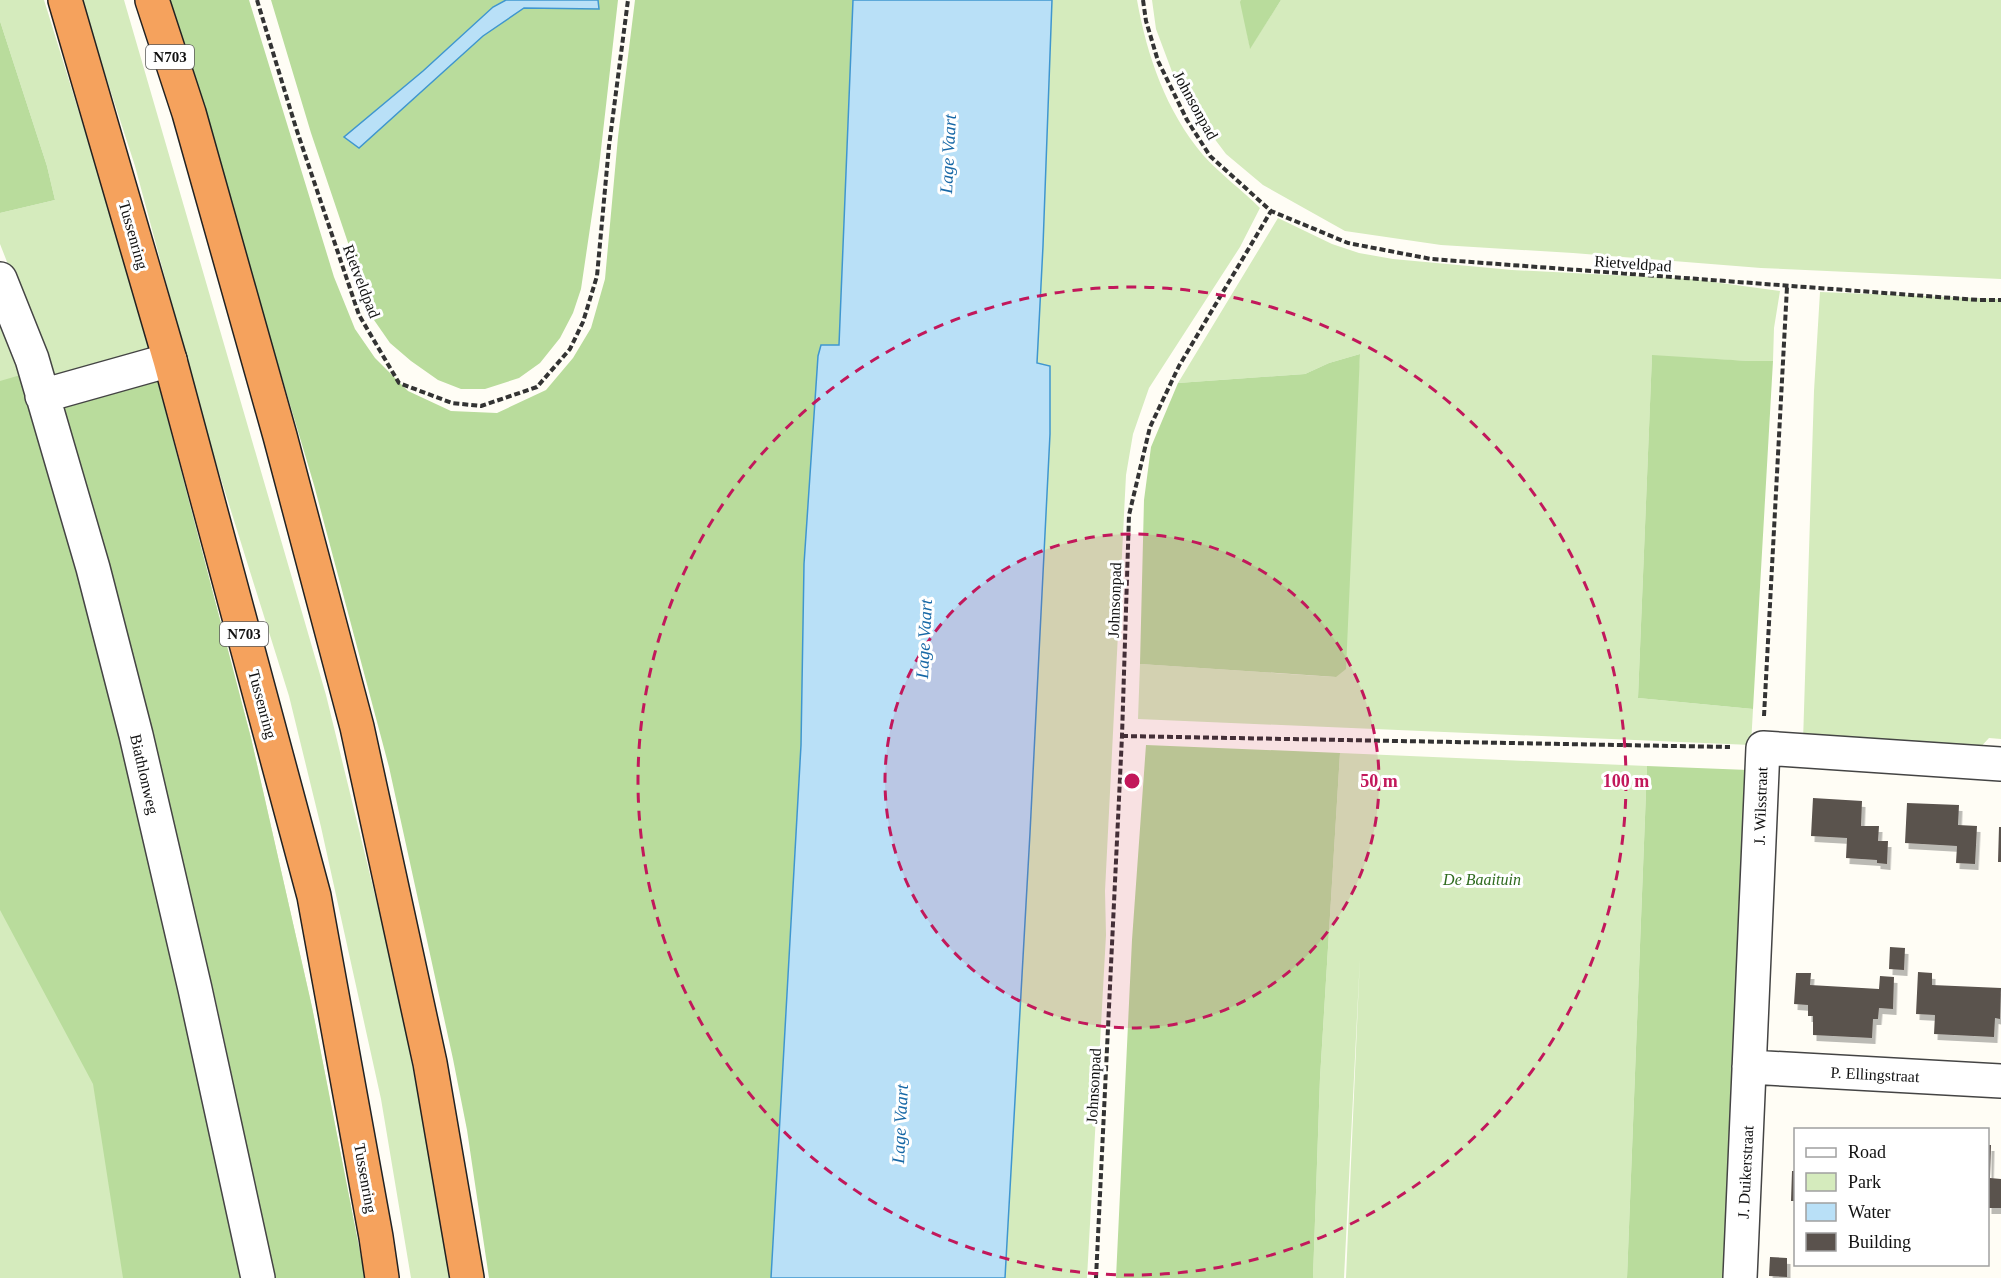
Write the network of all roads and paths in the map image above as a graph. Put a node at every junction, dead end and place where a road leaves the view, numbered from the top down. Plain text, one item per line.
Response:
1 (65, 0) edge
2 (152, 0) edge
3 (256, 0) edge
4 (628, 0) edge
5 (1143, 0) edge
6 (1271, 211) junction
7 (0, 279) edge
8 (1787, 287) junction
9 (2001, 300) edge
10 (170, 360) junction
11 (42, 396) junction
12 (1122, 736) junction
13 (1763, 748) junction
14 (2001, 764) edge
15 (1749, 1067) junction
16 (2001, 1081) edge
17 (258, 1278) edge
18 (382, 1278) edge
19 (467, 1278) edge
20 (1096, 1278) edge
21 (1740, 1278) edge

1 - 10 highway, Tussenring / N703
2 - 19 highway, N703
3 - 4 path, Rietveldpad
5 - 6 path, Johnsonpad
6 - 8 path, Rietveldpad
6 - 12 path, Johnsonpad
7 - 11 street, Biathlonweg
8 - 9 path, Rietveldpad
8 - 13 path
10 - 11 street
10 - 18 highway, Tussenring / N703
11 - 17 street, Biathlonweg
12 - 13 path
12 - 20 path, Johnsonpad
13 - 14 street, J. Wilsstraat
13 - 15 street, J. Wilsstraat
15 - 16 street, P. Ellingstraat
15 - 21 street, J. Duikerstraat

